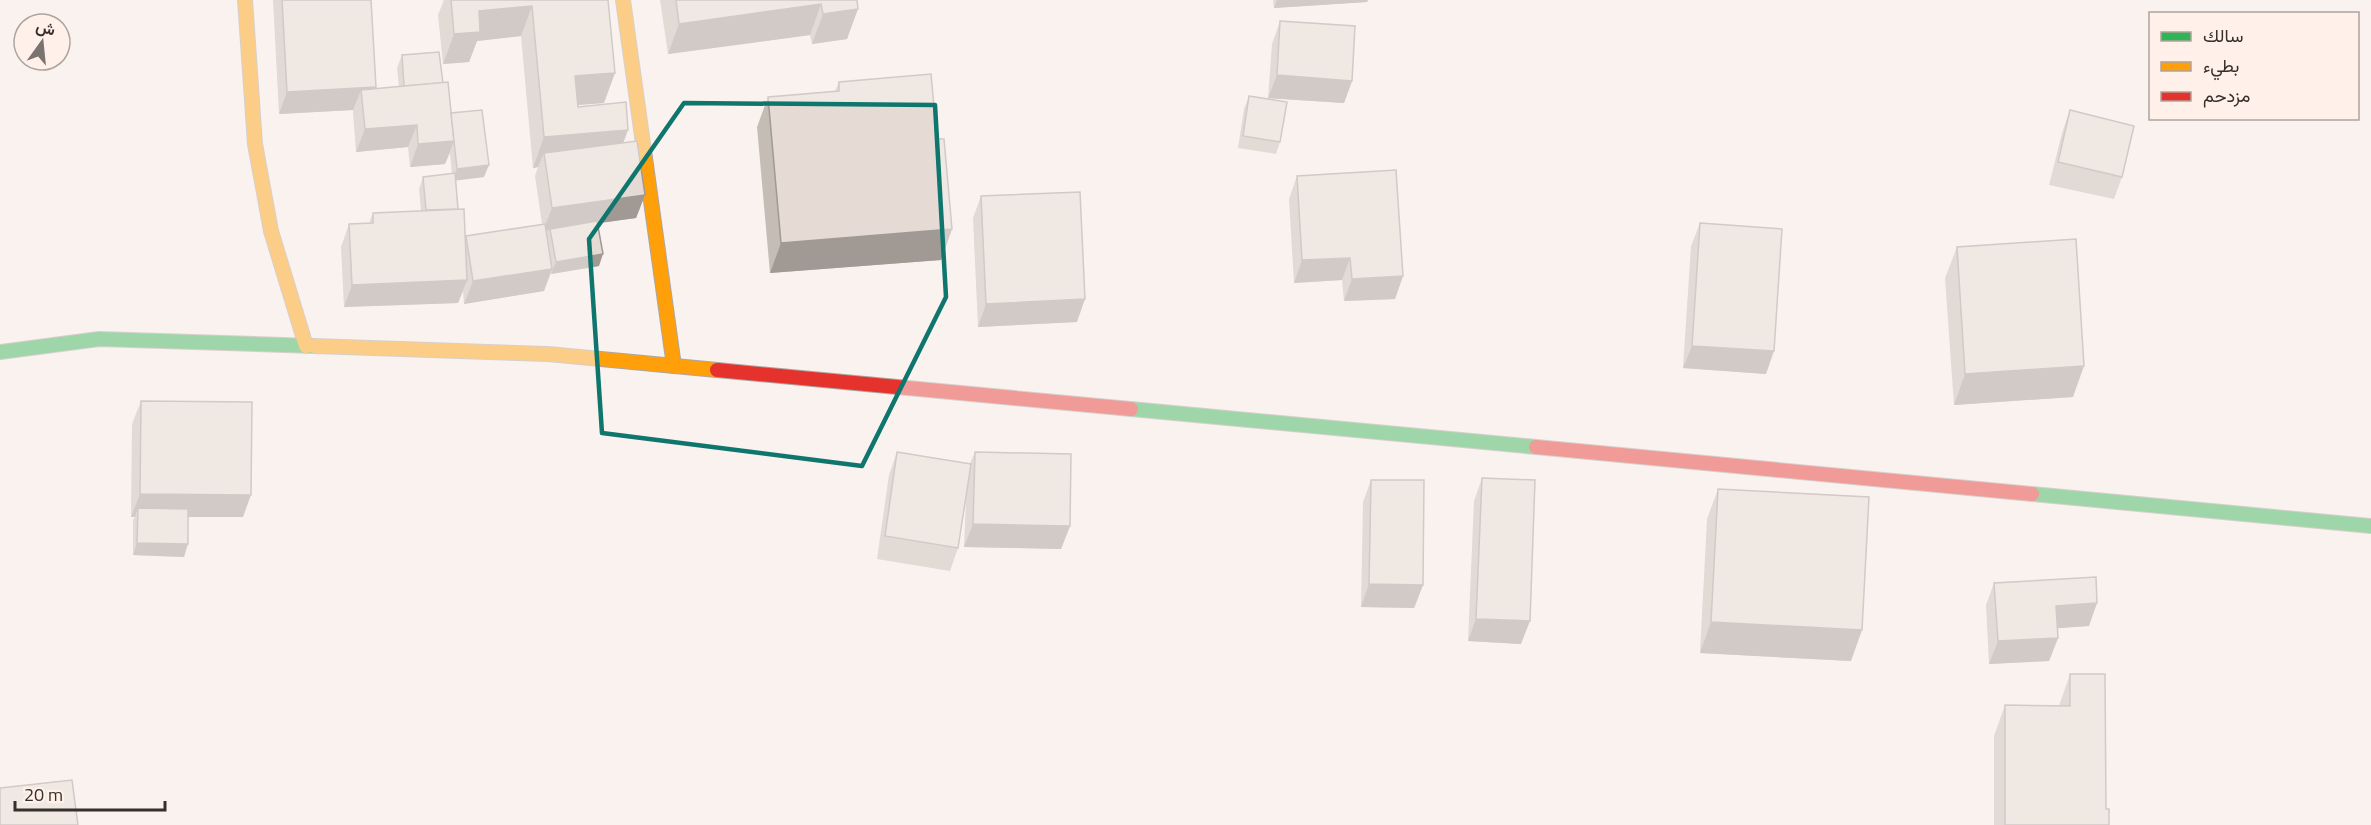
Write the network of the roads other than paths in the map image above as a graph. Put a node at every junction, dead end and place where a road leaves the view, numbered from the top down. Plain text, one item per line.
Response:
1 (245, 0) edge
2 (622, 0) edge
3 (306, 346) junction
4 (0, 351) edge
5 (674, 366) junction
6 (2371, 526) edge

1 - 3 street
2 - 5 street
3 - 4 street
3 - 5 street
5 - 6 street

